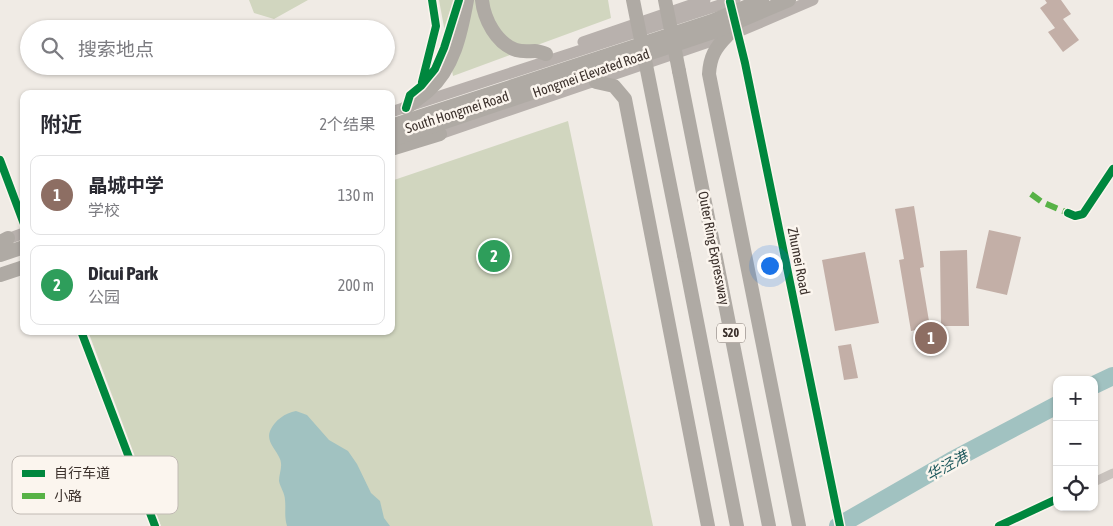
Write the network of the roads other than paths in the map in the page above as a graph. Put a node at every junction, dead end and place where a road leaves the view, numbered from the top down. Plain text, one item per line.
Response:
1 (467, 0) edge
2 (482, 0) edge
3 (633, 0) edge
4 (665, 0) edge
5 (705, 0) edge
6 (762, 0) edge
7 (789, 0) edge
8 (813, 0) edge
9 (733, 1) edge
10 (732, 34) junction
11 (546, 54) junction
12 (596, 82) junction
13 (434, 98) junction
14 (406, 108) junction
15 (395, 111) edge
16 (395, 125) edge
17 (440, 134) joint
18 (395, 139) edge
19 (395, 148) edge
20 (0, 160) edge
21 (1113, 170) edge
22 (20, 213) edge
23 (1068, 213) dead end
24 (20, 235) edge
25 (3, 241) edge
26 (20, 248) edge
27 (0, 255) edge
28 (20, 261) edge
29 (0, 268) edge
30 (20, 268) edge
31 (20, 274) edge
32 (0, 275) edge
33 (0, 281) edge
34 (82, 335) edge
35 (128, 456) edge
36 (1113, 473) edge
37 (1098, 480) edge
38 (1053, 501) edge
39 (150, 514) edge
40 (799, 524) edge
41 (155, 526) edge
42 (708, 526) edge
43 (738, 526) edge
44 (769, 526) edge
45 (840, 526) edge
46 (999, 526) edge

1 - 14 highway
2 - 11 highway
3 - 43 highway, S20, bridge
4 - 44 highway, Outer Ring Expressway / S20, bridge
5 - 11 main road, South Hongmei Road
6 - 16 highway, Hongmei Elevated Road, bridge
7 - 18 highway, Hongmei Elevated Road, bridge
8 - 10 main road, South Hongmei Road
9 - 10 street, Zhumei Road
9 - 13 main road, South Hongmei Road
10 - 12 main road, South Hongmei Road
10 - 40 highway
10 - 45 street, Zhumei Road
11 - 13 main road, South Hongmei Road
12 - 17 main road, South Hongmei Road
12 - 42 highway
13 - 14 main road, South Hongmei Road
14 - 15 main road, South Hongmei Road
17 - 19 highway
20 - 22 street
21 - 23 street
24 - 25 main road
26 - 27 highway
28 - 29 highway
30 - 32 highway
31 - 33 main road
34 - 35 street
36 - 37 street
38 - 46 street
39 - 41 street

